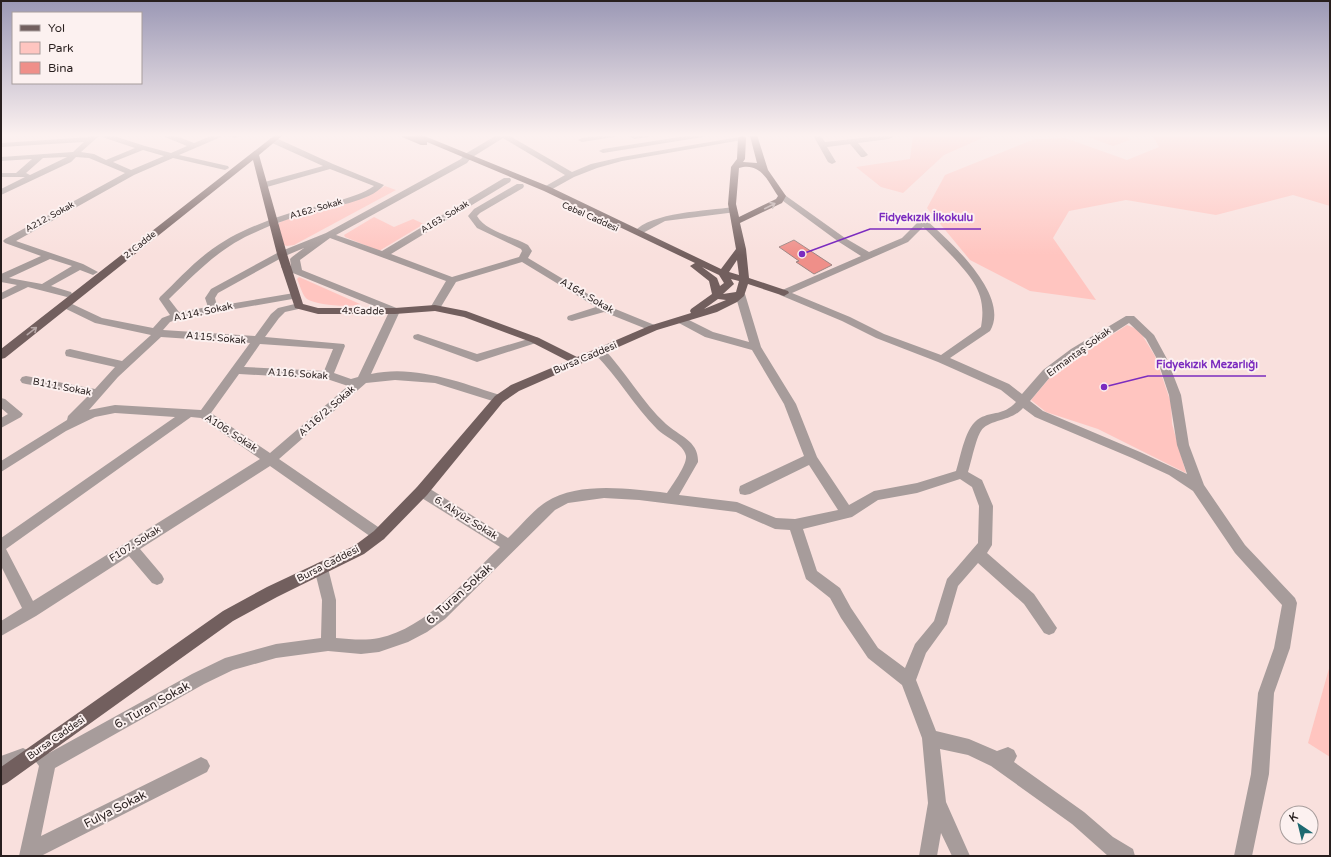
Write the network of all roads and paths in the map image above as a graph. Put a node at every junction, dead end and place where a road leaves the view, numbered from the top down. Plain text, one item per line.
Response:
1 (1, 175) edge
2 (18, 175) joint
3 (28, 175) dead end
4 (38, 175) edge
5 (126, 175) edge
6 (216, 175) edge
7 (228, 175) edge
8 (261, 175) edge
9 (299, 175) edge
10 (354, 175) edge
11 (436, 175) edge
12 (501, 175) edge
13 (501, 175) edge
14 (572, 175) edge
15 (734, 175) edge
16 (768, 175) edge
17 (516, 182) junction
18 (264, 185) junction
19 (546, 189) junction
20 (1, 192) edge
21 (782, 196) junction
22 (733, 210) junction
23 (273, 221) junction
24 (735, 222) junction
25 (638, 232) junction
26 (329, 235) junction
27 (741, 249) junction
28 (282, 254) junction
29 (50, 255) junction
30 (383, 255) junction
31 (868, 256) junction
32 (296, 259) junction
33 (523, 259) junction
34 (80, 266) junction
35 (286, 266) junction
36 (297, 270) junction
37 (93, 272) junction
38 (722, 273) junction
39 (1, 278) edge
40 (452, 280) junction
41 (744, 280) junction
42 (26, 284) junction
43 (43, 287) junction
44 (784, 293) junction
45 (740, 294) junction
46 (717, 295) junction
47 (294, 296) junction
48 (1, 297) edge
49 (66, 299) junction
50 (299, 306) junction
51 (435, 308) junction
52 (604, 308) junction
53 (213, 309) junction
54 (395, 311) junction
55 (176, 316) junction
56 (572, 318) dead end
57 (681, 320) junction
58 (654, 328) junction
59 (159, 333) junction
60 (418, 337) dead end
61 (535, 340) junction
62 (257, 341) junction
63 (1, 344) edge
64 (756, 347) junction
65 (599, 351) junction
66 (70, 353) dead end
67 (1, 355) edge
68 (942, 359) junction
69 (577, 361) junction
70 (125, 365) junction
71 (236, 370) junction
72 (328, 375) junction
73 (26, 380) dead end
74 (362, 381) junction
75 (98, 393) junction
76 (500, 398) junction
77 (1023, 400) junction
78 (2, 404) edge
79 (190, 413) junction
80 (204, 414) junction
81 (1, 424) edge
82 (62, 428) junction
83 (811, 458) junction
84 (271, 459) junction
85 (1, 467) edge
86 (960, 474) junction
87 (1198, 487) junction
88 (745, 490) dead end
89 (422, 491) junction
90 (670, 499) junction
91 (847, 513) junction
92 (795, 525) junction
93 (379, 535) junction
94 (1, 545) edge
95 (510, 546) junction
96 (130, 547) junction
97 (1, 552) edge
98 (977, 553) junction
99 (321, 568) junction
100 (157, 579) dead end
101 (31, 610) junction
102 (1049, 628) dead end
103 (1, 629) edge
104 (328, 644) junction
105 (908, 680) junction
106 (930, 738) junction
107 (42, 758) junction
108 (1, 765) edge
109 (201, 766) dead end
110 (1, 777) edge
111 (937, 803) junction
112 (29, 854) edge
113 (928, 856) edge
114 (961, 856) edge
115 (1126, 856) edge
116 (1243, 856) edge

1 - 2 street
2 - 3 street
4 - 20 street
5 - 29 street, A212. Sokak
6 - 37 main road, 2. Cadde
7 - 49 main road, 2. Cadde
8 - 18 main road
9 - 18 street
10 - 23 street, A162. Sokak
11 - 26 street
12 - 17 main road, Cebel Caddesi
13 - 17 main road, Cebel Caddesi
14 - 19 street
15 - 22 main road
16 - 21 main road
17 - 19 main road, Cebel Caddesi
17 - 30 street, A163. Sokak
17 - 33 street
17 - 46 main road, Cebel Caddesi
18 - 23 main road
19 - 25 main road, Cebel Caddesi
24 -> 21 main road
21 - 31 street
22 - 24 main road
22 - 25 street
23 - 28 main road
23 - 55 street, A162. Sokak
24 - 27 main road
25 - 38 main road, Cebel Caddesi
26 - 28 street
26 - 30 street
26 - 32 street
27 - 38 main road
27 - 41 main road
28 - 35 main road
28 - 53 street
29 - 34 street, A212. Sokak
29 - 39 street
30 - 40 street
31 - 44 street
31 - 68 street
32 - 35 street
32 - 36 street
33 - 40 street
33 - 52 street, A164. Sokak
34 - 37 street, A212. Sokak
34 - 43 street
35 - 36 street
35 - 47 main road
36 - 54 street
37 - 49 main road, 2. Cadde
38 - 41 main road, Cebel Caddesi
38 - 46 main road
39 - 42 street, A115. Sokak
40 - 51 street
41 - 44 main road, Cebel Caddesi
41 - 45 main road
42 - 43 street, A115. Sokak
42 - 48 street
43 - 49 street, A115. Sokak
44 - 68 street
45 - 46 main road
45 - 57 main road, Bursa Caddesi
45 - 64 street
46 - 57 main road
47 - 50 main road
47 - 53 street, A114. Sokak
49 - 59 street, A115. Sokak
49 - 63 main road, 2. Cadde
67 -> 49 main road, 2. Cadde
50 - 54 main road, 4. Cadde
50 - 62 street
51 - 54 main road, 4. Cadde
51 - 61 main road, 4. Cadde
52 - 56 street
52 - 58 street, A164. Sokak
53 - 55 street, A114. Sokak
54 - 74 street, A116/2. Sokak
55 - 59 street, A114. Sokak
57 - 58 main road, Bursa Caddesi
57 - 64 street
58 - 65 main road, Bursa Caddesi
59 - 62 street, A115. Sokak
59 - 70 street, A114. Sokak
60 - 61 street
61 - 69 main road, 4. Cadde
62 - 71 street
62 - 72 street, A115. Sokak
64 - 83 street
65 - 69 main road, Bursa Caddesi
65 - 90 street
66 - 70 street
68 - 77 street
69 - 76 main road, Bursa Caddesi
70 - 75 street, A114. Sokak
71 - 72 street, A116. Sokak
71 - 80 street
72 - 74 street, A116. Sokak
73 - 75 street, B111. Sokak
74 - 76 street, A116. Sokak
74 - 84 street, A116/2. Sokak
75 - 82 street, A114. Sokak
76 - 89 main road, Bursa Caddesi
77 - 86 street, Ermantaş Sokak
77 - 87 street
77 - 87 street, Ermantaş Sokak
78 - 81 street
79 - 80 street, A106. Sokak
79 - 82 street, A106. Sokak
79 - 94 street
80 - 84 street, A106. Sokak
82 - 85 street, A106. Sokak
83 - 88 street
83 - 91 street
84 - 93 street, A106. Sokak
84 - 96 street, F107. Sokak
86 - 91 street
86 - 98 street
87 - 116 street
89 - 93 main road, Bursa Caddesi
89 - 95 street, 6. Akyüz Sokak
90 - 92 street, 6. Turan Sokak
90 - 95 street, 6. Turan Sokak
91 - 92 street, 6. Turan Sokak
92 - 105 street
93 - 99 main road, Bursa Caddesi
95 - 104 street, 6. Turan Sokak
96 - 100 street
96 - 101 street, F107. Sokak
97 - 101 street
98 - 102 street
98 - 105 street
99 - 104 street
99 - 107 main road, Bursa Caddesi
101 - 103 street, F107. Sokak
104 - 107 street, 6. Turan Sokak
105 - 106 street
106 - 111 street
106 - 115 street
107 - 108 street, 6. Turan Sokak
107 - 110 main road, Bursa Caddesi
107 - 112 street
109 - 112 street, Fulya Sokak
111 - 113 street
111 - 114 street

